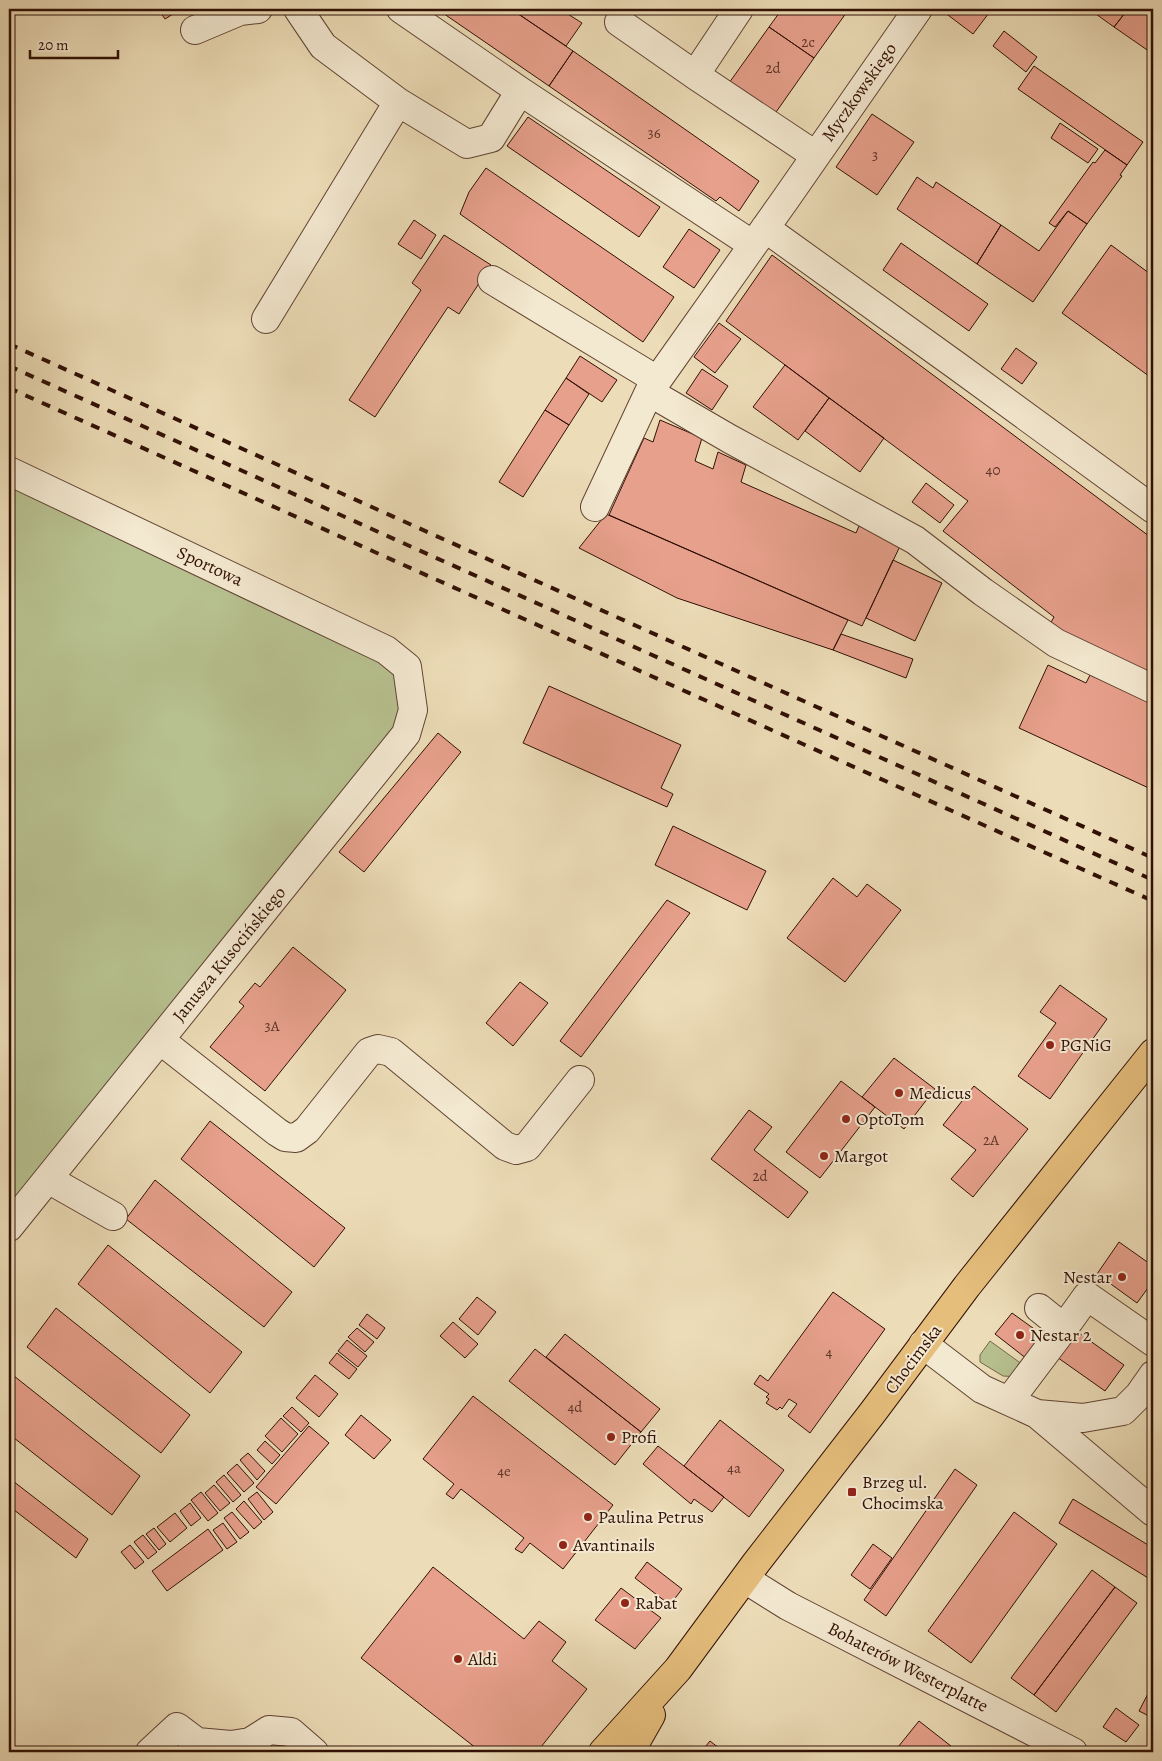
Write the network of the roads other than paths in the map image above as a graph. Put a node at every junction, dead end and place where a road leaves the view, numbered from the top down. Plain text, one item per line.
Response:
1 (258, 9) edge
2 (298, 9) edge
3 (401, 9) edge
4 (739, 9) edge
5 (918, 9) edge
6 (619, 22) dead end
7 (195, 30) dead end
8 (695, 75) junction
9 (520, 91) junction
10 (398, 102) junction
11 (815, 155) junction
12 (759, 236) junction
13 (492, 280) dead end
14 (266, 319) dead end
15 (653, 386) junction
16 (9, 471) edge
17 (595, 507) dead end
18 (1153, 509) edge
19 (407, 667) joint
20 (1153, 688) edge
21 (160, 1040) junction
22 (1153, 1054) edge
23 (580, 1080) dead end
24 (48, 1180) junction
25 (113, 1216) dead end
26 (9, 1227) edge
27 (1040, 1308) dead end
28 (1064, 1328) junction
29 (1153, 1342) edge
30 (923, 1344) junction
31 (1153, 1375) edge
32 (1009, 1401) junction
33 (1037, 1414) junction
34 (1153, 1512) edge
35 (745, 1579) junction
36 (678, 1668) junction
37 (150, 1752) edge
38 (314, 1752) edge
39 (603, 1752) edge
40 (630, 1752) edge
41 (1073, 1752) edge

1 - 7 street
2 - 10 street
3 - 9 street
4 - 8 street
5 - 11 street, Myczkowskiego
6 - 8 street, Myczkowskiego
8 - 11 street, Myczkowskiego
9 - 10 street
9 - 12 street
10 - 14 street
11 - 12 street
12 - 15 street
12 - 18 street
13 - 15 street
15 - 17 street
15 - 20 street
16 - 19 street, Sportowa
19 - 21 street, Janusza Kusocińskiego
21 - 23 street
21 - 24 street, Janusza Kusocińskiego
22 - 30 main road, Chocimska
24 - 25 street
24 - 26 street, Janusza Kusocińskiego
27 - 28 street
28 - 29 street
28 - 32 street
30 - 32 street
30 - 35 main road, Chocimska
31 - 33 street
32 - 33 street
33 - 34 street
35 - 36 main road, Chocimska
35 - 41 street, Bohaterów Westerplatte
36 - 39 main road, Chocimska
36 - 40 main road, Chocimska
37 - 38 street

